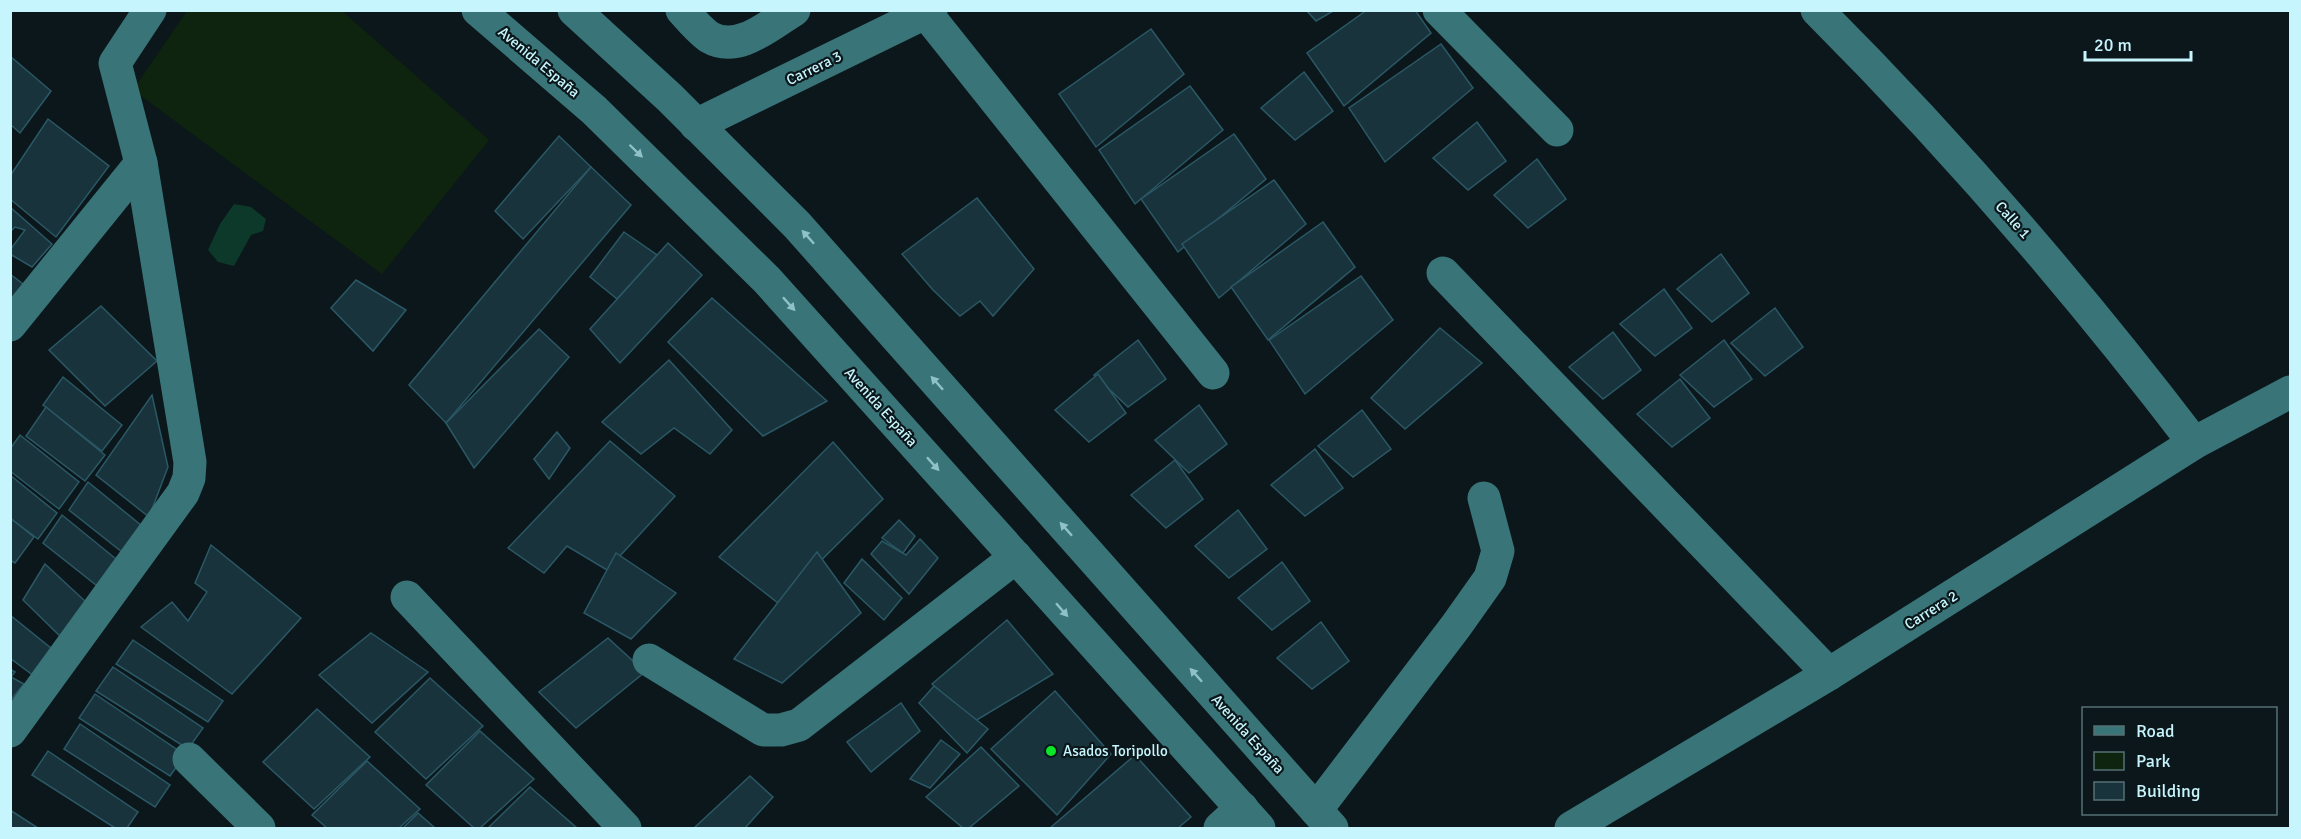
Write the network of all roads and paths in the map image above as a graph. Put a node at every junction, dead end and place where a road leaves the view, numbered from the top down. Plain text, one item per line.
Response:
1 (150, 10) edge
2 (478, 10) edge
3 (574, 10) edge
4 (682, 10) edge
5 (794, 10) edge
6 (1439, 10) edge
7 (1817, 10) edge
8 (928, 12) edge
9 (882, 21) edge
10 (696, 124) junction
11 (1557, 130) dead end
12 (141, 163) junction
13 (1443, 273) dead end
14 (10, 325) edge
15 (1213, 373) dead end
16 (2290, 392) edge
17 (2194, 443) junction
18 (1484, 498) dead end
19 (1016, 557) junction
20 (407, 597) dead end
21 (649, 660) dead end
22 (1829, 674) junction
23 (10, 731) edge
24 (189, 759) dead end
25 (1324, 819) edge
26 (1240, 822) edge
27 (259, 828) edge
28 (625, 828) edge
29 (1571, 828) edge

1 - 12 street
2 -> 19 street, Avenida España
3 - 10 street, Avenida España
4 - 5 street
6 - 11 street
7 - 17 street, Calle 1
8 - 9 street, Carrera 3
8 - 15 street
9 - 10 street, Carrera 3
25 -> 10 street, Avenida España
12 - 14 street
12 - 23 street
13 - 22 street
16 - 17 street, Carrera 2
17 - 22 street, Carrera 2
18 - 25 street
19 - 21 street
19 -> 26 street, Avenida España
20 - 28 street
22 - 29 street, Carrera 2
24 - 27 street

